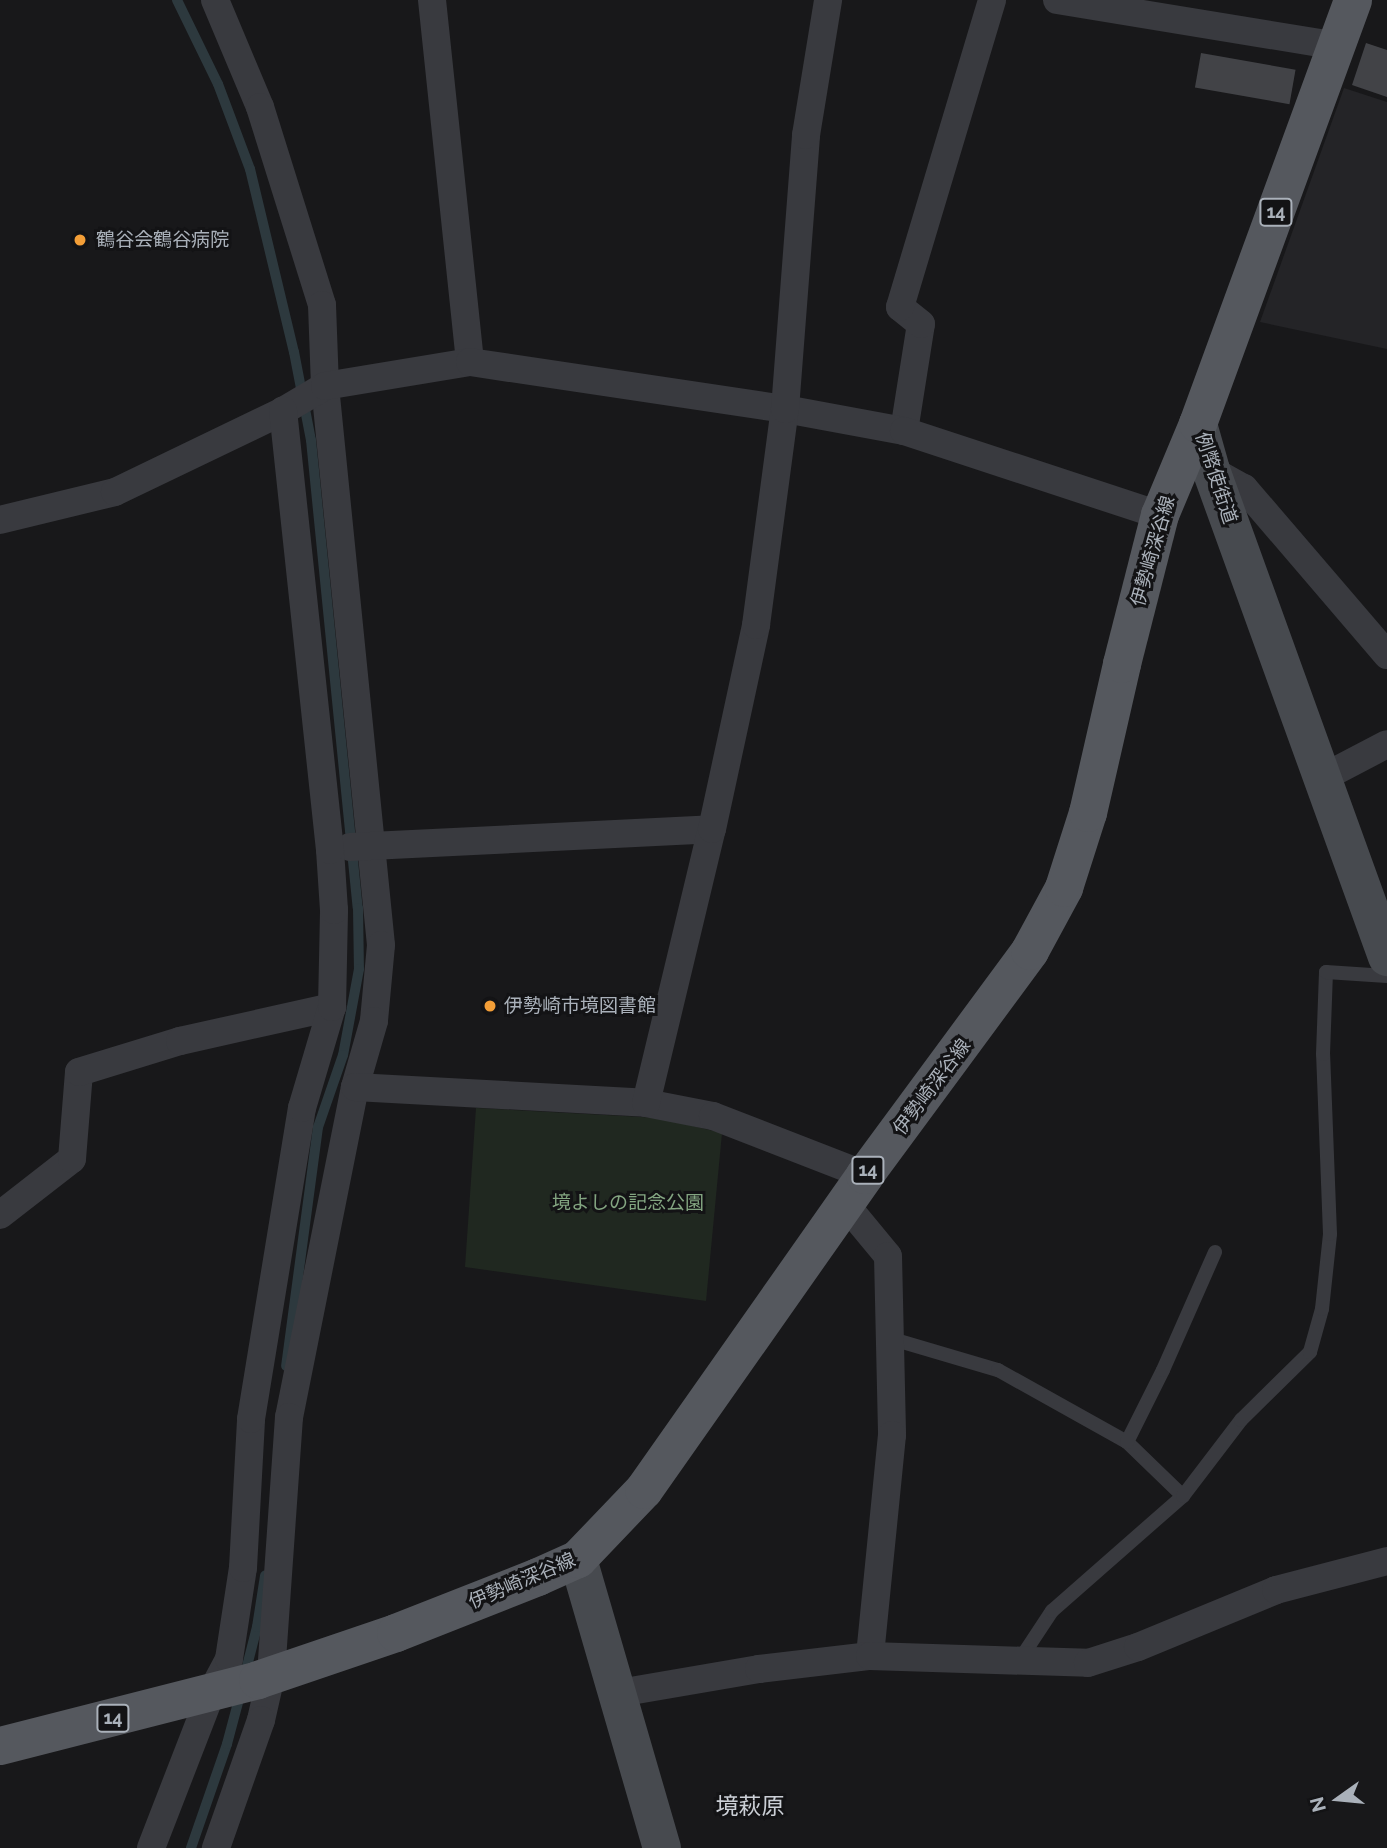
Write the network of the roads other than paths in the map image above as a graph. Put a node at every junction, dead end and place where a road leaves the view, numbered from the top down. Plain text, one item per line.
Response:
1 (215, 0) edge
2 (432, 0) edge
3 (828, 0) edge
4 (992, 0) edge
5 (1057, 0) edge
6 (1353, 0) edge
7 (1337, 46) junction
8 (470, 362) junction
9 (325, 386) junction
10 (785, 409) junction
11 (284, 411) junction
12 (1198, 424) junction
13 (904, 431) junction
14 (1211, 470) junction
15 (1160, 515) junction
16 (0, 520) edge
17 (1387, 655) edge
18 (1387, 744) edge
19 (1322, 778) junction
20 (712, 829) junction
21 (369, 844) junction
22 (330, 850) junction
23 (1387, 957) edge
24 (1387, 976) edge
25 (332, 1007) junction
26 (355, 1087) junction
27 (646, 1103) junction
28 (855, 1189) junction
29 (0, 1215) edge
30 (1215, 1252) dead end
31 (890, 1338) junction
32 (1128, 1442) junction
33 (1183, 1496) junction
34 (578, 1559) junction
35 (1387, 1561) edge
36 (870, 1656) junction
37 (1018, 1663) junction
38 (241, 1684) junction
39 (618, 1693) junction
40 (0, 1746) edge
41 (151, 1848) edge
42 (216, 1848) edge
43 (662, 1848) edge

1 - 9 street
2 - 8 street
3 - 10 street
4 - 13 street
5 - 7 street
6 - 7 main road, 例幣使街道 / 14
7 - 12 main road, 例幣使街道 / 14
8 - 9 street
8 - 10 street
9 - 11 street
9 - 21 street
10 - 13 street
10 - 20 street
11 - 16 street
11 - 22 street
12 - 14 main road, 例幣使街道
12 - 15 main road, 伊勢崎深谷線 / 14
13 - 15 street
14 - 17 street
14 - 19 main road, 例幣使街道
15 - 28 main road, 伊勢崎深谷線 / 14
18 - 19 street
19 - 23 main road, 例幣使街道
20 - 21 street
20 - 27 street
21 - 22 street
21 - 26 street
22 - 25 street
24 - 33 lane
25 - 29 street
25 - 38 street
26 - 27 street
26 - 38 street
27 - 28 street
28 - 31 street
28 - 34 main road, 伊勢崎深谷線 / 14
30 - 32 lane
31 - 32 lane
31 - 36 street
32 - 33 lane
33 - 37 lane
34 - 38 main road, 伊勢崎深谷線 / 14
34 - 39 main road
35 - 37 street
36 - 37 street
36 - 39 street
38 - 40 main road, 伊勢崎深谷線 / 14
38 - 41 street
38 - 42 street
39 - 43 main road

